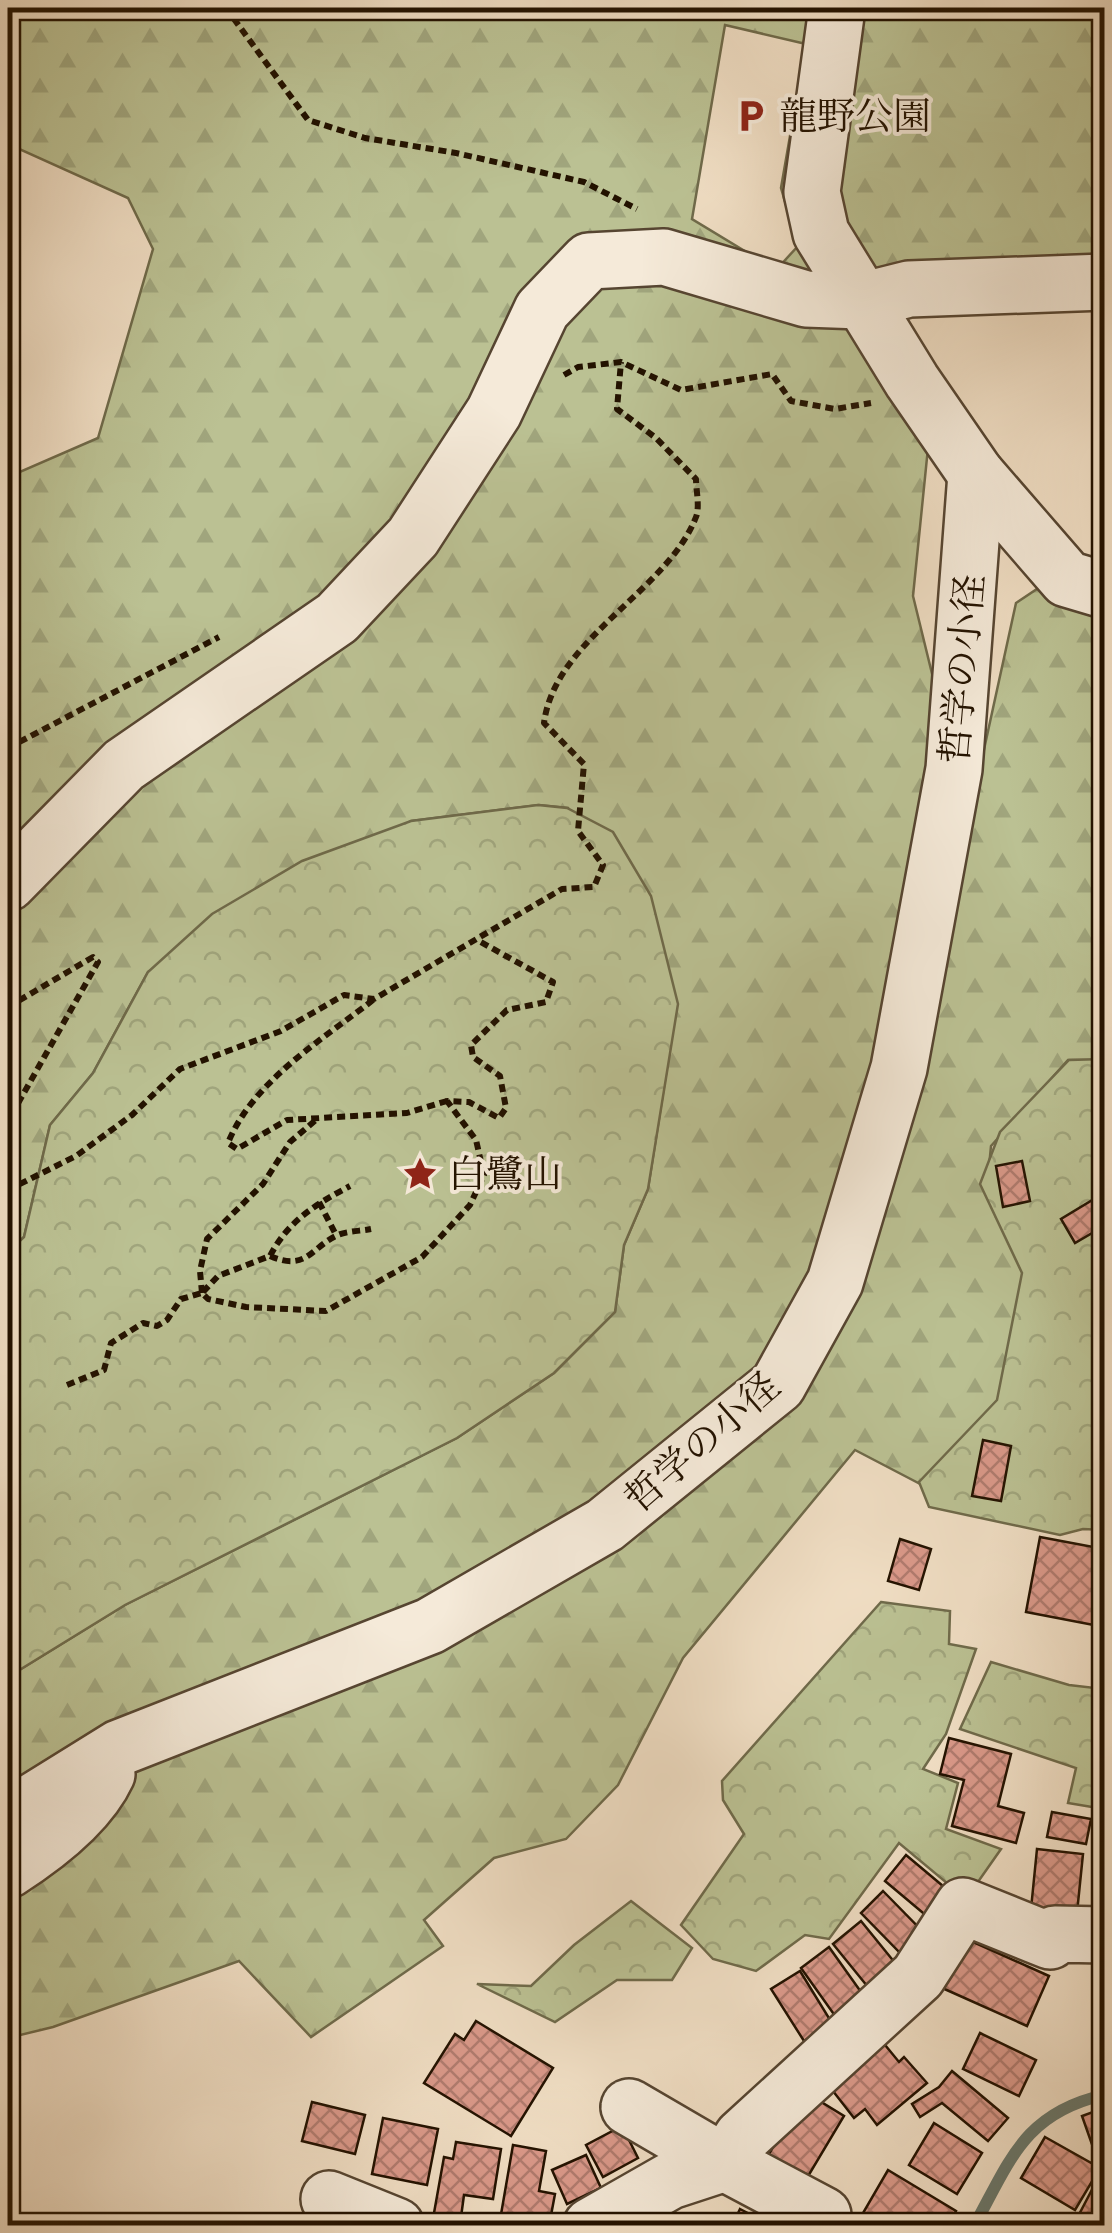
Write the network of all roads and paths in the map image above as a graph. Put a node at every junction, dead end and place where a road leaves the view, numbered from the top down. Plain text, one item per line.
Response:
1 (226, 8) edge
2 (837, 8) edge
3 (653, 218) dead end
4 (1104, 282) edge
5 (861, 301) junction
6 (621, 362) junction
7 (561, 376) dead end
8 (912, 381) junction
9 (976, 474) junction
10 (1104, 590) edge
11 (222, 636) dead end
12 (8, 748) edge
13 (8, 883) edge
14 (476, 940) junction
15 (374, 999) junction
16 (8, 1007) edge
17 (447, 1100) junction
18 (317, 1119) junction
19 (8, 1121) edge
20 (350, 1186) dead end
21 (8, 1190) edge
22 (320, 1202) junction
23 (372, 1228) dead end
24 (336, 1235) junction
25 (270, 1256) junction
26 (202, 1293) junction
27 (68, 1385) dead end
28 (119, 1748) junction
29 (8, 1816) edge
30 (8, 1870) edge
31 (1104, 1935) edge
32 (630, 2107) dead end
33 (725, 2163) junction
34 (329, 2199) dead end
35 (396, 2226) edge
36 (591, 2226) edge
37 (819, 2226) edge

1 - 3 path
2 - 5 street
4 - 5 street
5 - 8 street
5 - 13 street
6 - 7 path
6 - 8 path
6 - 14 path
8 - 9 street
9 - 10 street
9 - 28 street, 哲学の小径
11 - 12 path
14 - 15 path
14 - 17 path
15 - 18 path
15 - 21 path
16 - 19 path
17 - 18 path
17 - 26 path
18 - 26 path
20 - 22 path
22 - 24 path
22 - 25 path
23 - 24 path
24 - 25 path
25 - 26 path
26 - 27 path
28 - 29 street, 哲学の小径
28 - 30 street
31 - 33 street
32 - 33 street
33 - 36 street
33 - 37 street
34 - 35 street

